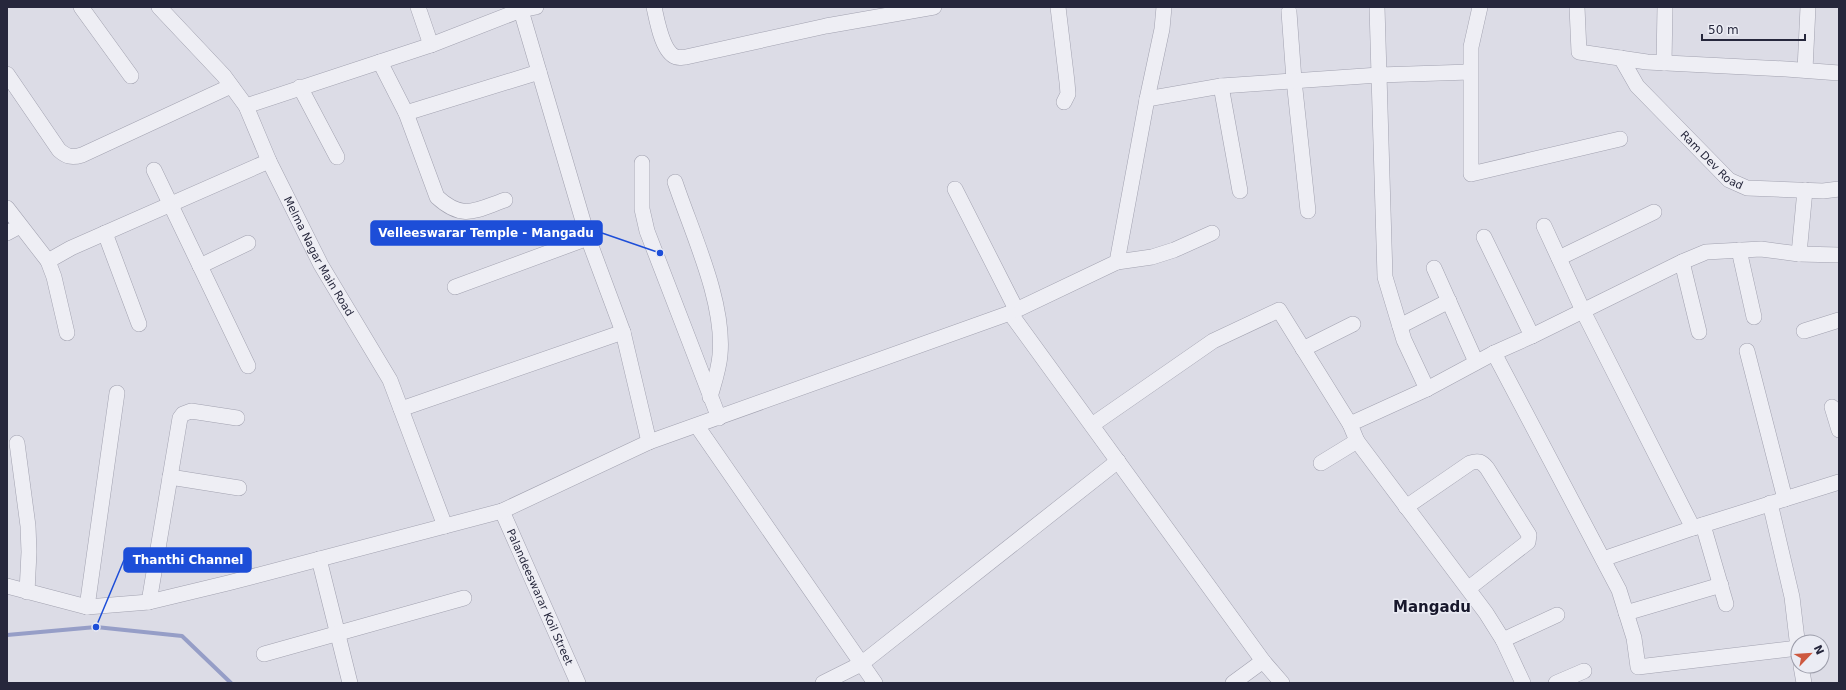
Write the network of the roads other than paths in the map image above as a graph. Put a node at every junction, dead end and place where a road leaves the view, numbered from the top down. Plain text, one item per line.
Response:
1 (81, 7) edge
2 (159, 7) edge
3 (418, 7) edge
4 (654, 7) edge
5 (934, 7) edge
6 (1058, 7) edge
7 (1164, 7) edge
8 (1376, 7) edge
9 (1480, 7) edge
10 (1577, 7) edge
11 (1665, 7) edge
12 (1808, 7) edge
13 (526, 8) edge
14 (1289, 12) dead end
15 (431, 45) junction
16 (1621, 58) junction
17 (380, 62) junction
18 (1664, 63) junction
19 (1805, 70) junction
20 (539, 72) junction
21 (1470, 72) junction
22 (1839, 73) edge
23 (7, 74) edge
24 (1379, 75) junction
25 (131, 76) dead end
26 (1294, 80) junction
27 (232, 86) junction
28 (1222, 86) junction
29 (300, 87) junction
30 (1147, 99) junction
31 (1064, 102) dead end
32 (246, 106) junction
33 (406, 113) junction
34 (1620, 139) dead end
35 (337, 157) dead end
36 (269, 161) junction
37 (642, 163) dead end
38 (154, 170) dead end
39 (675, 182) dead end
40 (955, 189) dead end
41 (1839, 189) edge
42 (1805, 190) junction
43 (1240, 191) dead end
44 (505, 200) dead end
45 (171, 204) junction
46 (7, 208) edge
47 (1308, 211) dead end
48 (1654, 212) dead end
49 (1544, 226) dead end
50 (14, 230) edge
51 (105, 233) junction
52 (1212, 233) dead end
53 (1484, 237) dead end
54 (588, 238) junction
55 (248, 242) dead end
56 (1739, 250) junction
57 (1800, 254) junction
58 (1839, 255) edge
59 (1559, 258) junction
60 (48, 261) junction
61 (1117, 262) junction
62 (1682, 262) junction
63 (200, 266) junction
64 (1434, 268) dead end
65 (455, 287) dead end
66 (1449, 301) junction
67 (1013, 311) junction
68 (1583, 311) junction
69 (1754, 317) dead end
70 (1839, 320) edge
71 (140, 324) dead end
72 (1353, 324) dead end
73 (1400, 326) junction
74 (1804, 331) dead end
75 (623, 332) junction
76 (1699, 332) dead end
77 (68, 333) dead end
78 (1532, 336) junction
79 (1303, 349) junction
80 (1747, 351) dead end
81 (1494, 353) junction
82 (1476, 362) junction
83 (248, 366) dead end
84 (1428, 389) junction
85 (117, 393) dead end
86 (710, 397) junction
87 (1832, 407) dead end
88 (401, 409) junction
89 (237, 418) dead end
90 (719, 418) junction
91 (1350, 424) junction
92 (1092, 425) junction
93 (697, 426) junction
94 (1839, 430) edge
95 (1358, 441) junction
96 (649, 442) junction
97 (17, 443) dead end
98 (1118, 461) junction
99 (1321, 463) dead end
100 (170, 477) junction
101 (1839, 482) edge
102 (239, 488) dead end
103 (1785, 499) junction
104 (1770, 503) junction
105 (1406, 507) junction
106 (502, 511) junction
107 (445, 526) junction
108 (1698, 526) junction
109 (319, 559) junction
110 (1603, 559) junction
111 (1721, 585) junction
112 (7, 586) edge
113 (1469, 588) junction
114 (27, 592) junction
115 (464, 598) dead end
116 (149, 602) junction
117 (1726, 604) dead end
118 (87, 606) junction
119 (1626, 613) junction
120 (1557, 615) dead end
121 (337, 634) junction
122 (1796, 634) edge
123 (1503, 640) junction
124 (1790, 649) edge
125 (264, 654) dead end
126 (1263, 661) junction
127 (861, 664) junction
128 (1584, 671) dead end
129 (350, 683) edge
130 (578, 683) edge
131 (823, 683) edge
132 (875, 683) edge
133 (1233, 683) edge
134 (1282, 683) edge
135 (1523, 683) edge
136 (1556, 683) edge

1 - 25 street
2 - 27 street, Melma Nagar Main Road
3 - 15 street
4 - 5 street
6 - 31 street
7 - 30 street
8 - 24 street
9 - 21 street
10 - 16 street
11 - 18 street
12 - 19 street
13 - 15 street
13 - 20 street
14 - 26 street
15 - 17 street
16 - 18 street
16 - 42 street, Ram Dev Road
17 - 29 street
17 - 33 street
18 - 19 street
19 - 22 street
20 - 33 street
20 - 54 street
21 - 24 street
21 - 34 street
23 - 27 street
24 - 26 street
24 - 73 street
26 - 28 street
26 - 47 street
27 - 32 street, Melma Nagar Main Road
28 - 30 street
28 - 43 street
29 - 32 street
29 - 35 street
30 - 61 street
32 - 36 street, Melma Nagar Main Road
33 - 44 street
36 - 45 street
36 - 88 street, Melma Nagar Main Road
37 - 86 street
38 - 45 street
39 - 86 street
40 - 67 street
41 - 42 street, Ram Dev Road
42 - 57 street
45 - 51 street
45 - 63 street
46 - 50 street
48 - 59 street
49 - 59 street
50 - 60 street
51 - 60 street
51 - 71 street
52 - 61 street
53 - 78 street
54 - 65 street
54 - 75 street
55 - 63 street
56 - 57 street
56 - 62 street
56 - 69 street
57 - 58 street
59 - 68 street
60 - 77 street
61 - 67 street
62 - 68 street
62 - 76 street
63 - 83 street
64 - 66 street
66 - 73 street
66 - 82 street
67 - 90 street
67 - 92 street
68 - 78 street
68 - 108 street
70 - 74 street
72 - 79 street
73 - 84 street
75 - 88 street
75 - 96 street
78 - 81 street
79 - 91 street
79 - 92 street
80 - 103 street
81 - 82 street
81 - 110 street
82 - 84 street
84 - 91 street
85 - 118 street
86 - 90 street
87 - 94 street
88 - 107 street, Melma Nagar Main Road
89 - 100 street
90 - 93 street
91 - 95 street
92 - 98 street
93 - 96 street
93 - 127 street
95 - 99 street
95 - 105 street
96 - 106 street
97 - 114 street
98 - 126 street
98 - 127 street
100 - 102 street
100 - 116 street
101 - 103 street
103 - 104 street
104 - 108 street
104 - 122 street
105 - 113 street
105 - 113 street
106 - 107 street
106 - 130 street, Palandeeswarar Koil Street
107 - 109 street
108 - 110 street
108 - 111 street
109 - 116 street
109 - 121 street
110 - 119 street
111 - 117 street
111 - 119 street
112 - 114 street
113 - 123 street
114 - 118 street
115 - 121 street
116 - 118 street
119 - 124 street
120 - 123 street
121 - 125 street
121 - 129 street
123 - 135 street
126 - 133 street
126 - 134 street
127 - 131 street
127 - 132 street
128 - 136 street

